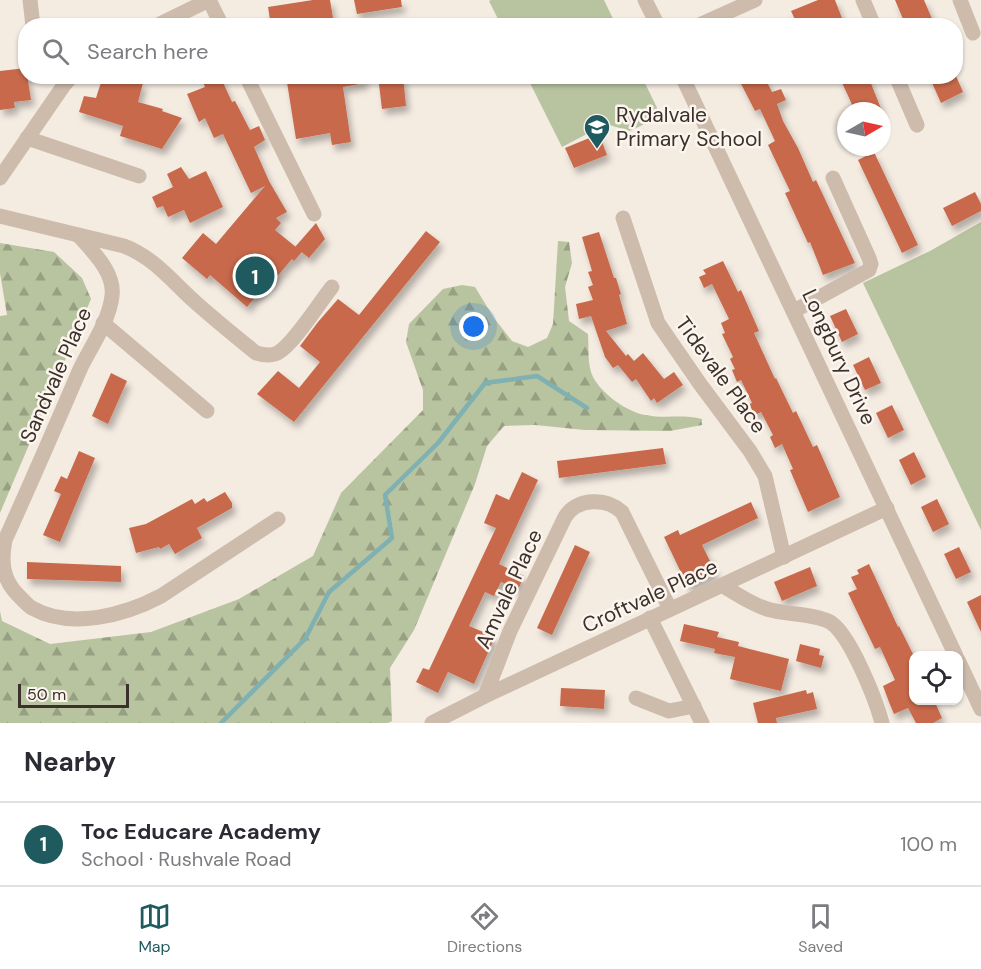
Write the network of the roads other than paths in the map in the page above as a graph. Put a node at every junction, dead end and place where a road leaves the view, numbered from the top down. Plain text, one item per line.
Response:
1 (30, 0) edge
2 (209, 0) edge
3 (645, 0) edge
4 (755, 0) edge
5 (863, 0) edge
6 (960, 0) edge
7 (32, 18) edge
8 (172, 18) edge
9 (218, 18) edge
10 (654, 18) edge
11 (715, 18) edge
12 (871, 18) edge
13 (973, 33) dead end
14 (61, 84) edge
15 (250, 84) edge
16 (686, 84) edge
17 (899, 84) edge
18 (917, 125) dead end
19 (27, 138) junction
20 (6, 159) edge
21 (139, 176) dead end
22 (0, 178) edge
23 (833, 178) dead end
24 (314, 214) dead end
25 (0, 216) edge
26 (623, 218) dead end
27 (80, 237) junction
28 (332, 287) dead end
29 (794, 311) junction
30 (103, 323) junction
31 (207, 411) dead end
32 (887, 508) junction
33 (278, 519) dead end
34 (784, 556) junction
35 (723, 585) junction
36 (670, 609) junction
37 (650, 618) junction
38 (954, 651) edge
39 (963, 671) edge
40 (485, 696) junction
41 (636, 698) dead end
42 (694, 706) junction
43 (981, 709) edge
44 (434, 722) edge
45 (702, 723) edge
46 (882, 723) edge

1 - 7 street
2 - 8 street
2 - 9 street
3 - 10 street
4 - 11 street
5 - 12 street
6 - 13 street
14 - 19 street
15 - 24 street
16 - 29 street, Longbury Drive
17 - 18 street
19 - 20 street
19 - 21 street
20 - 22 street
23 - 29 street
25 - 27 street
26 - 34 street, Tidevale Place
27 - 28 street
27 - 30 street, Sandvale Place
29 - 32 street, Longbury Drive
30 - 31 street
30 - 33 street, Sandvale Place
32 - 34 street, Croftvale Place
32 - 38 street, Longbury Drive
34 - 35 street, Croftvale Place
35 - 36 street, Croftvale Place
35 - 46 street
36 - 37 street, Croftvale Place
36 - 40 street, Amvale Place
37 - 40 street, Croftvale Place
37 - 42 street
39 - 43 street
40 - 44 street, Croftvale Place
41 - 42 street
42 - 45 street

